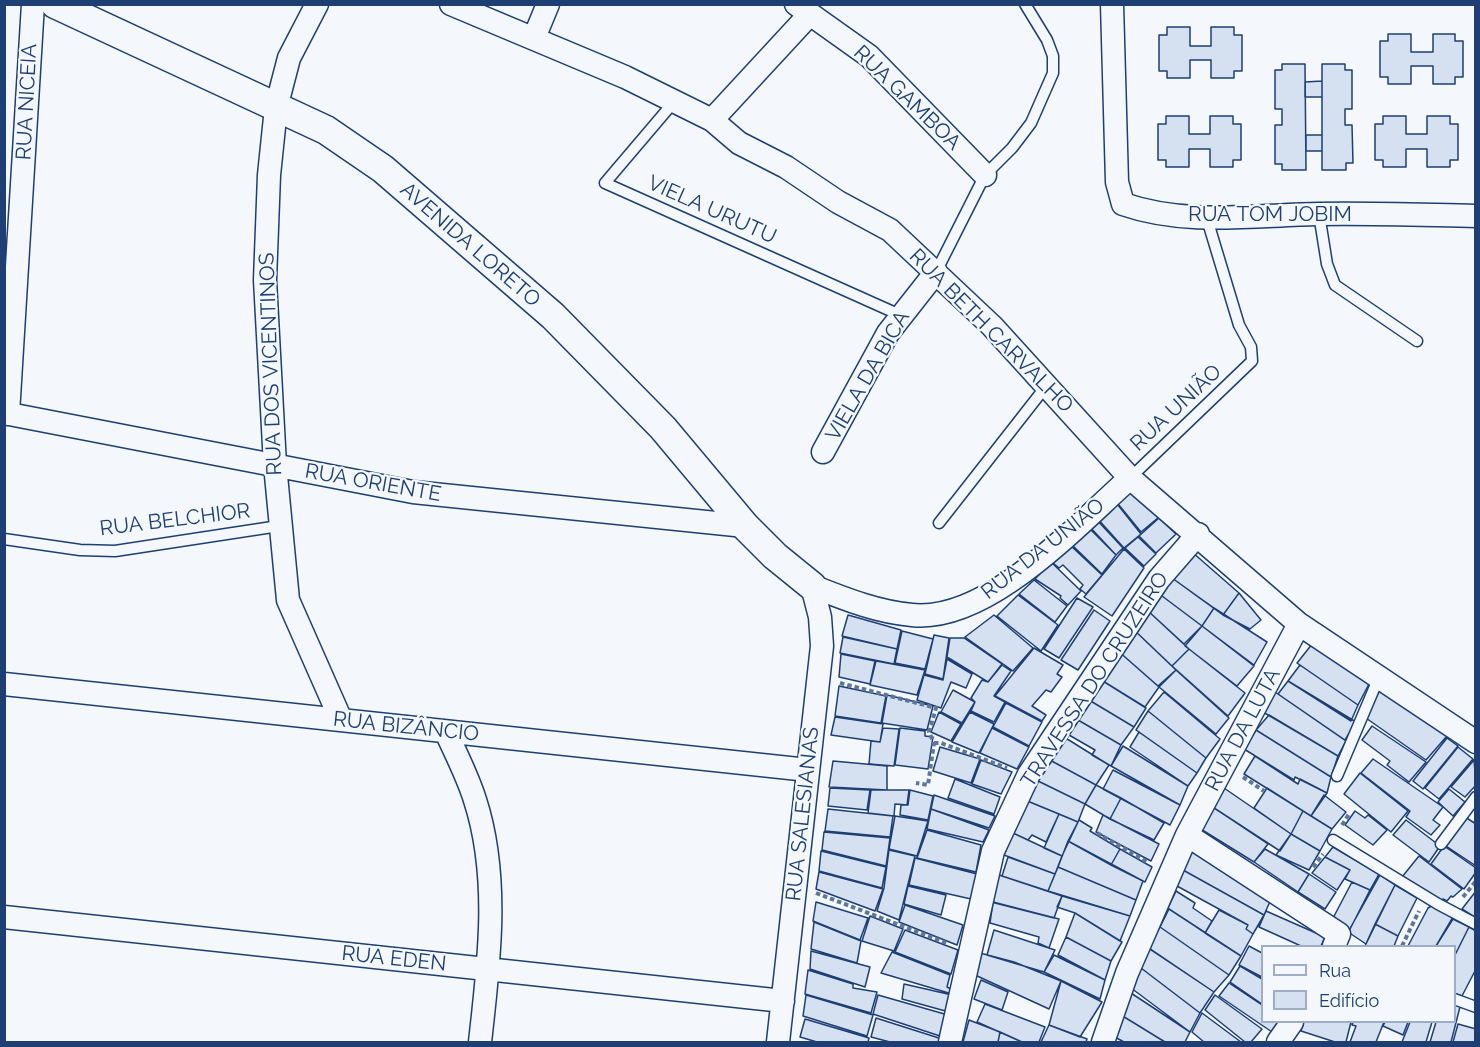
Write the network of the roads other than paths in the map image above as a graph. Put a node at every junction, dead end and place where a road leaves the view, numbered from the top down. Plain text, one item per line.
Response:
1 (33, 4) edge
2 (55, 4) edge
3 (317, 4) edge
4 (451, 4) edge
5 (548, 4) edge
6 (1025, 4) edge
7 (1112, 4) edge
8 (803, 9) edge
9 (534, 38) junction
10 (673, 103) junction
11 (276, 108) junction
12 (712, 120) junction
13 (985, 175) junction
14 (1318, 214) junction
15 (1476, 216) edge
16 (1207, 219) junction
17 (936, 272) junction
18 (900, 315) junction
19 (1417, 340) dead end
20 (1047, 385) junction
21 (6, 414) edge
22 (823, 452) dead end
23 (275, 465) junction
24 (1130, 478) junction
25 (939, 523) dead end
26 (279, 526) junction
27 (745, 526) junction
28 (1198, 534) junction
29 (4, 539) edge
30 (812, 586) junction
31 (1299, 624) junction
32 (1379, 677) junction
33 (4, 684) edge
34 (341, 720) junction
35 (446, 732) junction
36 (1476, 742) edge
37 (808, 770) junction
38 (1337, 776) dead end
39 (1476, 797) edge
40 (1188, 835) junction
41 (1333, 840) dead end
42 (1441, 844) dead end
43 (4, 917) edge
44 (1476, 924) edge
45 (1334, 945) edge
46 (489, 969) junction
47 (1456, 999) edge
48 (783, 1001) junction
49 (1476, 1006) edge
50 (1291, 1023) edge
51 (480, 1042) edge
52 (778, 1042) edge
53 (950, 1042) edge
54 (1102, 1042) edge
55 (1279, 1042) edge

1 - 21 street, RUA NICEIA
2 - 11 street, AVENIDA LORETO
3 - 11 street, RUA DOS VICENTINOS
4 - 9 street, RUA BETH CARVALHO
5 - 9 street
6 - 13 lane
7 - 16 street, RUA TOM JOBIM
8 - 12 street
8 - 13 street, RUA GAMBOA
9 - 10 street, RUA BETH CARVALHO
10 - 12 street, RUA BETH CARVALHO
10 - 18 lane, VIELA URUTU
11 - 23 street, RUA DOS VICENTINOS
11 - 27 street, AVENIDA LORETO
12 - 17 street, RUA BETH CARVALHO
13 - 17 lane
14 - 15 street, RUA TOM JOBIM
14 - 16 street, RUA TOM JOBIM
14 - 19 lane
16 - 24 lane, RUA UNIÃO
17 - 18 street, VIELA DA BICA
17 - 20 street, RUA BETH CARVALHO
18 - 22 street, VIELA DA BICA
20 - 24 street, RUA BETH CARVALHO
20 - 25 lane
21 - 23 street, RUA ORIENTE
23 - 26 street, RUA DOS VICENTINOS
23 - 27 street, RUA ORIENTE
24 - 28 street, RUA BETH CARVALHO
24 - 30 street, RUA DA UNIÃO
26 - 29 lane, RUA BELCHIOR
26 - 34 street, RUA DOS VICENTINOS
27 - 30 street, AVENIDA LORETO
28 - 31 street, RUA BETH CARVALHO
28 - 53 street, TRAVESSA DO CRUZEIRO
30 - 37 street, RUA SALESIANAS
31 - 32 street, RUA BETH CARVALHO
31 - 40 street, RUA DA LUTA
32 - 36 street, RUA BETH CARVALHO
32 - 38 lane
33 - 34 street, RUA BIZÂNCIO
34 - 35 street, RUA BIZÂNCIO
35 - 37 street, RUA BIZÂNCIO
35 - 46 street
37 - 48 street, RUA SALESIANAS
39 - 42 lane
40 - 45 street
40 - 54 street, RUA DA LUTA
41 - 44 lane
43 - 46 street, RUA EDEN
46 - 48 street, RUA EDEN
46 - 51 street
47 - 49 lane
48 - 52 street, RUA SALESIANAS
50 - 55 street

